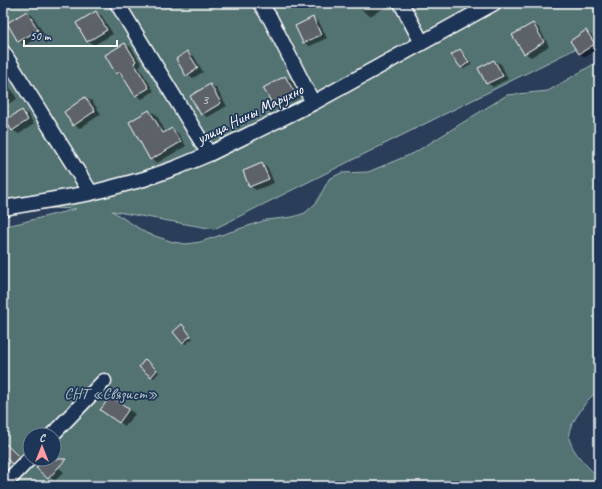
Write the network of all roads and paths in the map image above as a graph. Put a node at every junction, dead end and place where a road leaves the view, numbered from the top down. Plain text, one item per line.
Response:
1 (117, 3) edge
2 (260, 3) edge
3 (401, 3) edge
4 (494, 3) edge
5 (422, 43) junction
6 (3, 52) edge
7 (313, 103) junction
8 (209, 154) junction
9 (91, 193) junction
10 (3, 208) edge
11 (104, 380) dead end
12 (60, 427) edge
13 (22, 466) edge
14 (3, 486) edge

1 - 8 street
2 - 7 street
3 - 5 street
4 - 5 street, улица Нины Марухно
5 - 7 street, улица Нины Марухно
6 - 9 street
7 - 8 street, улица Нины Марухно
8 - 9 street, улица Нины Марухно
9 - 10 street, улица Нины Марухно
11 - 12 street
13 - 14 street

